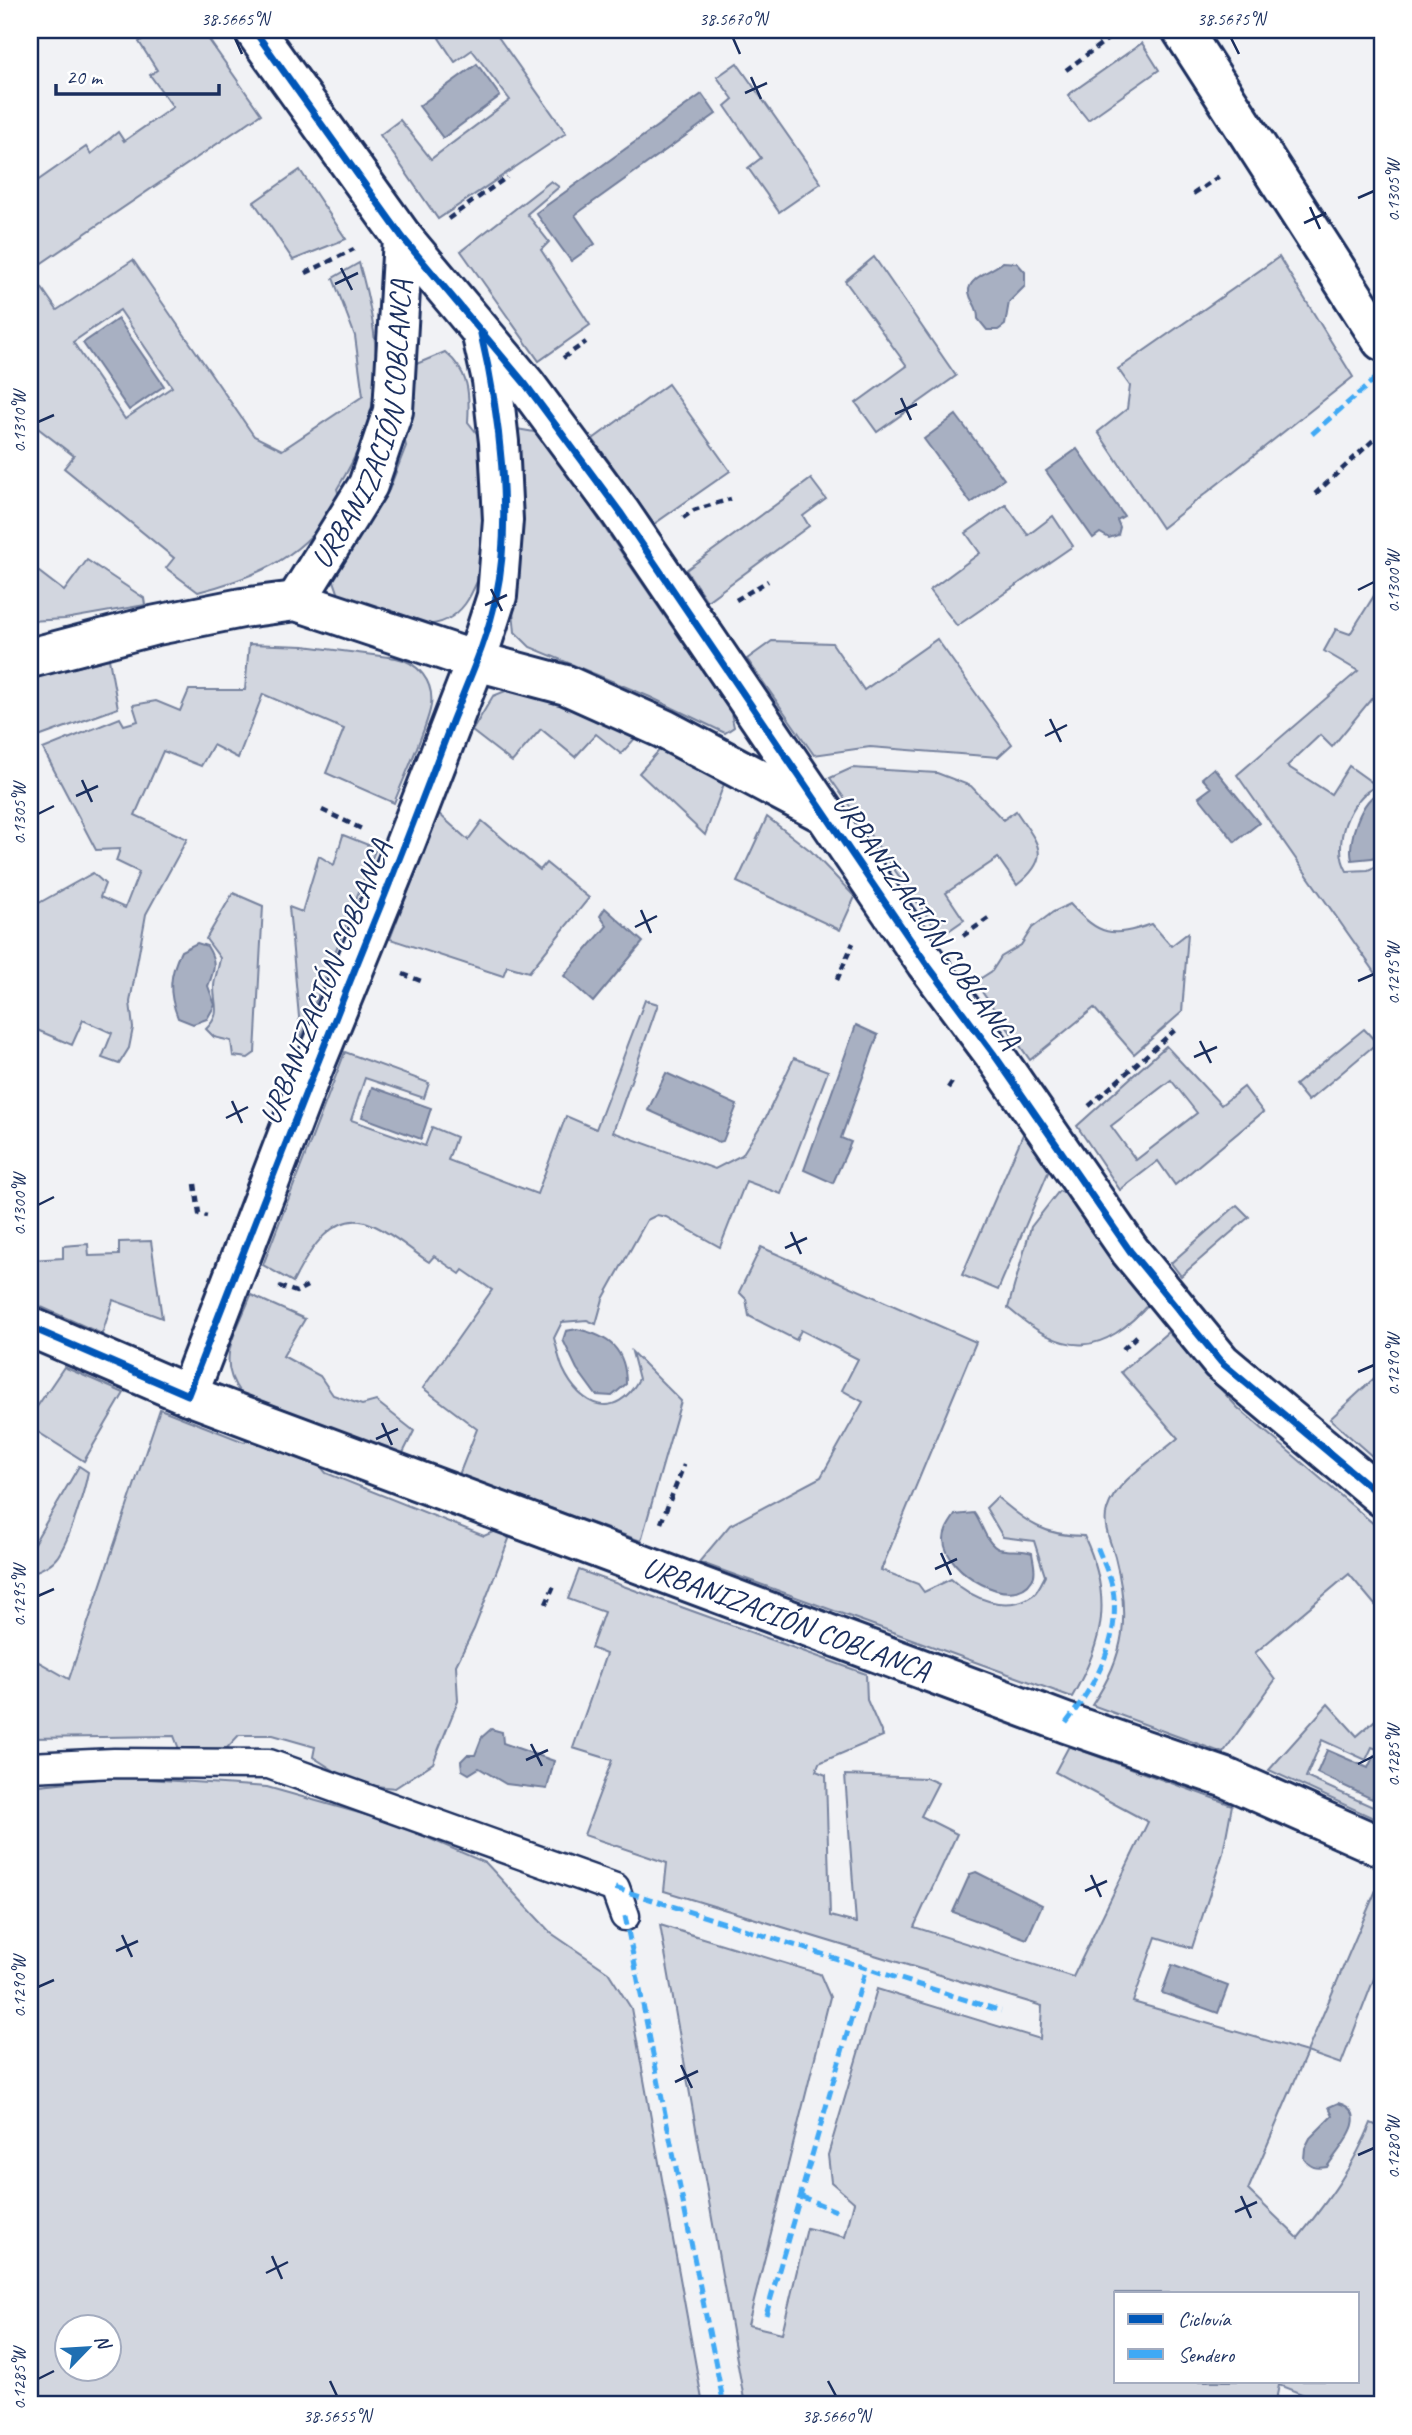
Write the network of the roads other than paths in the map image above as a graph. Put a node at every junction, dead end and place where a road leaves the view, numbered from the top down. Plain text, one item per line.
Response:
1 (254, 30) edge
2 (1182, 30) edge
3 (408, 244) junction
4 (480, 330) junction
5 (1382, 341) edge
6 (296, 601) junction
7 (30, 657) edge
8 (476, 660) junction
9 (823, 814) junction
10 (30, 1327) edge
11 (188, 1395) junction
12 (1382, 1497) edge
13 (30, 1767) edge
14 (1382, 1847) edge
15 (625, 1916) dead end

1 - 3 street, URBANIZACIÓN COBLANCA
2 - 5 street
3 - 4 street, URBANIZACIÓN COBLANCA
3 - 6 street, URBANIZACIÓN COBLANCA
4 - 8 street, URBANIZACIÓN COBLANCA
4 - 9 street, URBANIZACIÓN COBLANCA
6 - 7 street, URBANIZACIÓN COBLANCA
6 - 8 street, URBANIZACIÓN COBLANCA
8 - 9 street, URBANIZACIÓN COBLANCA
8 - 11 street, URBANIZACIÓN COBLANCA
9 - 12 street, URBANIZACIÓN COBLANCA
10 - 11 street, URBANIZACIÓN COBLANCA
11 - 14 street, URBANIZACIÓN COBLANCA
13 - 15 lane

